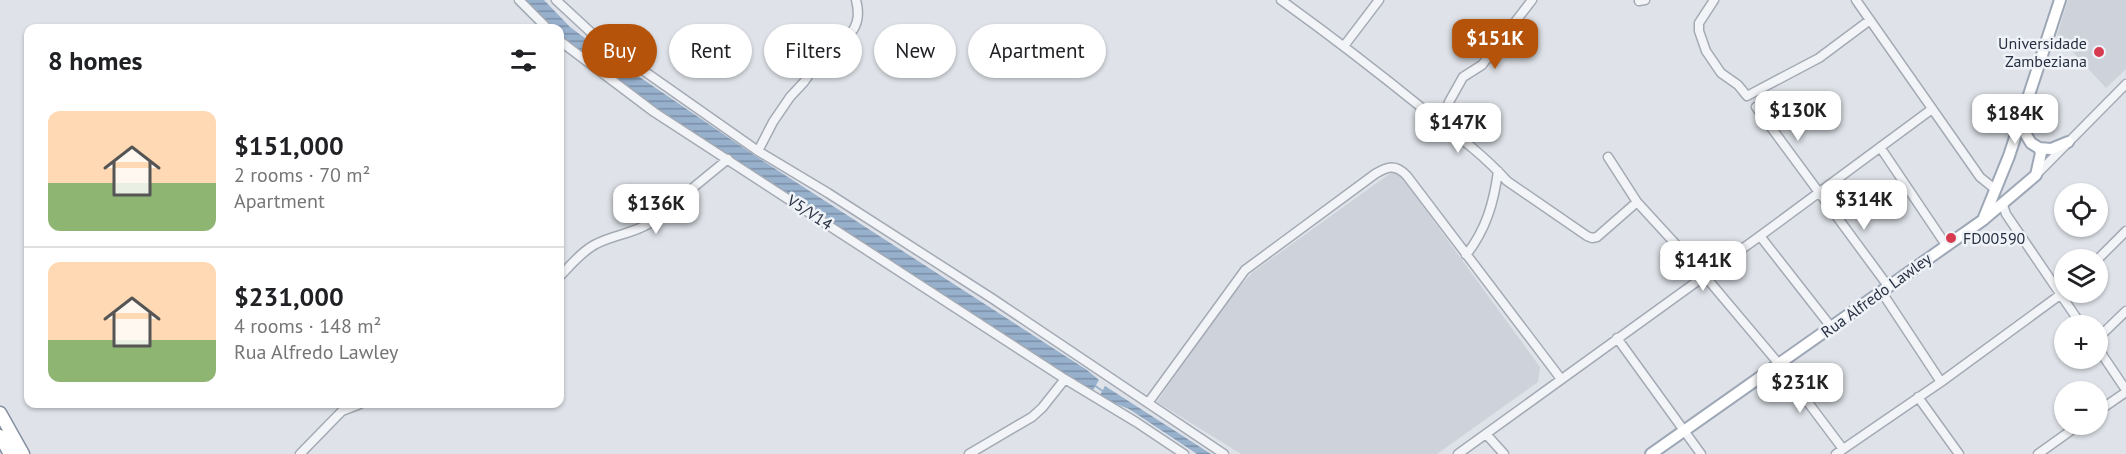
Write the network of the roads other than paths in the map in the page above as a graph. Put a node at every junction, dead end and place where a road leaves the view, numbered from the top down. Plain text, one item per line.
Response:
1 (519, 0) edge
2 (556, 0) edge
3 (856, 0) edge
4 (1281, 0) edge
5 (1379, 0) edge
6 (1532, 0) edge
7 (1714, 0) edge
8 (1856, 0) edge
9 (2060, 0) edge
10 (1870, 20) junction
11 (543, 24) edge
12 (564, 44) edge
13 (1344, 46) junction
14 (2126, 84) edge
15 (1756, 107) dead end
16 (1932, 109) junction
17 (2023, 115) junction
18 (1438, 121) junction
19 (2068, 142) junction
20 (2035, 146) junction
21 (1880, 147) junction
22 (758, 151) junction
23 (2009, 156) junction
24 (1608, 157) dead end
25 (728, 159) junction
26 (1498, 171) junction
27 (2036, 175) junction
28 (1996, 190) junction
29 (1819, 192) junction
30 (1637, 202) junction
31 (2003, 205) junction
32 (1983, 220) junction
33 (2126, 231) edge
34 (1760, 236) junction
35 (1946, 245) junction
36 (2108, 249) edge
37 (1466, 255) junction
38 (564, 272) edge
39 (1704, 275) junction
40 (2054, 281) edge
41 (1885, 289) junction
42 (2054, 300) edge
43 (2124, 318) edge
44 (1832, 328) junction
45 (2108, 330) edge
46 (1617, 338) junction
47 (1779, 364) junction
48 (2108, 364) edge
49 (1065, 379) junction
50 (1561, 379) junction
51 (1941, 382) junction
52 (2126, 391) edge
53 (1918, 397) junction
54 (1148, 403) junction
55 (2108, 404) edge
56 (350, 408) edge
57 (0, 413) edge
58 (1685, 430) junction
59 (1485, 434) junction
60 (2065, 435) edge
61 (0, 436) edge
62 (1839, 451) edge
63 (10, 454) edge
64 (23, 454) edge
65 (300, 454) edge
66 (969, 454) edge
67 (1184, 454) edge
68 (1224, 454) edge
69 (1458, 454) edge
70 (1504, 454) edge
71 (1651, 454) edge
72 (1701, 454) edge
73 (1959, 454) edge
74 (2038, 454) edge

1 - 11 street
2 - 22 street
3 - 22 street
4 - 13 street
5 - 13 street
6 - 18 street
7 - 10 street
8 - 10 street
9 - 17 main road
10 - 16 street
12 - 25 street, V5/V14
13 - 18 street
14 - 19 street
15 - 29 street
16 - 21 street
16 - 28 street
17 - 20 main road
17 - 23 main road
18 - 26 street
19 - 20 main road
19 - 27 street
20 - 23 main road
20 - 27 main road
21 - 29 street
21 - 35 street
22 - 54 street
23 - 28 main road
24 - 30 street
25 - 38 street
25 - 49 street, V5/V14
26 - 30 street
26 - 37 street
27 - 31 main road, Rua Alfredo Lawley
28 - 31 main road
28 - 32 main road
29 - 34 street
29 - 41 street
30 - 39 street
31 - 32 main road, Rua Alfredo Lawley
31 - 40 street
32 - 35 main road, Rua Alfredo Lawley
33 - 36 street
34 - 39 street
34 - 44 street
35 - 41 main road, Rua Alfredo Lawley
37 - 50 street
37 - 54 street
39 - 46 street
39 - 47 street
41 - 44 main road, Rua Alfredo Lawley
41 - 51 street
42 - 51 street
43 - 45 street
44 - 47 main road, Rua Alfredo Lawley
46 - 50 street
46 - 58 street
47 - 58 main road, Rua Alfredo Lawley
47 - 62 street
48 - 52 street
49 - 66 street
49 - 67 street, V5/V14
50 - 59 street
51 - 53 street
52 - 55 street
53 - 62 street
53 - 73 street
54 - 68 street
56 - 65 street
57 - 64 highway
58 - 71 main road, Rua Alfredo Lawley
58 - 72 street
59 - 69 street
59 - 70 street
60 - 74 street
61 - 63 highway

